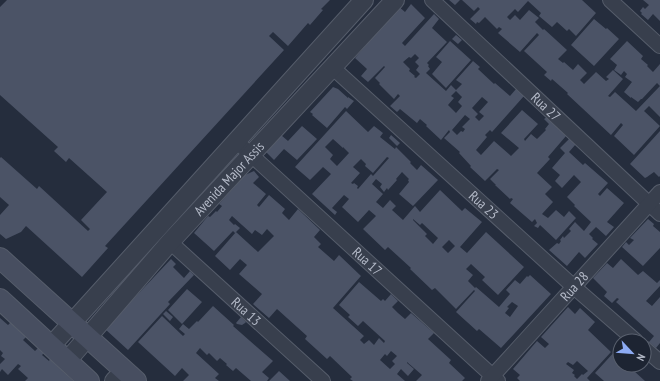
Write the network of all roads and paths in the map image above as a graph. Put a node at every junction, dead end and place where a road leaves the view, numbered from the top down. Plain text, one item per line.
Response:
1 (364, 0) edge
2 (395, 0) edge
3 (432, 0) edge
4 (610, 0) edge
5 (660, 46) edge
6 (332, 67) junction
7 (236, 141) junction
8 (251, 154) junction
9 (660, 192) edge
10 (649, 204) junction
11 (660, 214) edge
12 (170, 242) junction
13 (0, 258) edge
14 (574, 287) junction
15 (0, 299) edge
16 (72, 323) junction
17 (627, 333) edge
18 (87, 337) junction
19 (51, 346) junction
20 (652, 355) edge
21 (67, 361) junction
22 (660, 362) edge
23 (125, 378) edge
24 (493, 379) edge
25 (89, 381) edge
26 (323, 381) edge

1 - 7 street, Avenida Major Assis
2 - 6 street, Avenida Major Assis
3 - 10 street, Rua 27
4 - 5 street
6 - 8 street, Avenida Major Assis
6 - 14 street, Rua 23
7 - 8 street, Rua 17
7 - 16 street, Avenida Major Assis
8 - 12 street, Avenida Major Assis
8 - 24 street, Rua 17
9 - 10 street, Rua 28
10 - 11 street, Rua 27
10 - 14 street, Rua 28
12 - 18 street, Avenida Major Assis
12 - 26 street, Rua 13
13 - 16 main road
14 - 17 street, Rua 23
14 - 24 street, Rua 28
15 - 19 main road
16 - 18 main road
16 - 19 street, Avenida Major Assis
18 - 21 street, Avenida Major Assis
18 - 23 main road
19 - 21 main road
20 - 22 street
21 - 25 main road

